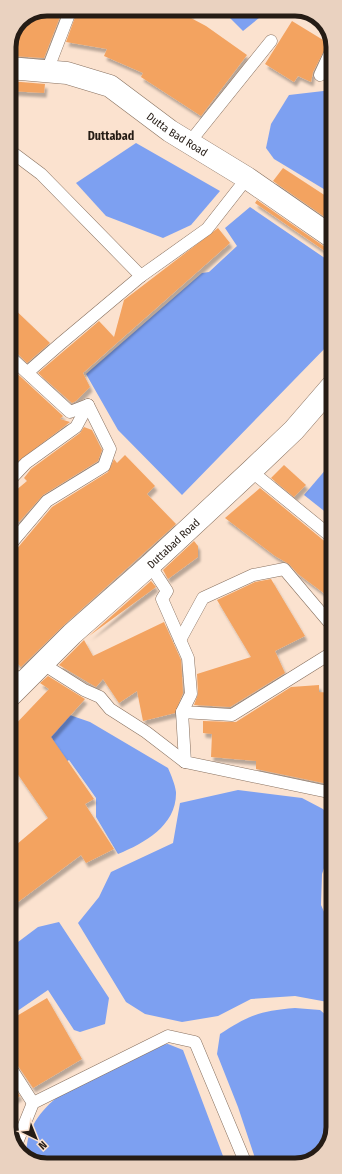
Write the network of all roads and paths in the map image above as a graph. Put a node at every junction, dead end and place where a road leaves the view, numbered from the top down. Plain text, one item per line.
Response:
1 (68, 16) edge
2 (270, 41) dead end
3 (326, 62) edge
4 (16, 69) edge
5 (47, 71) junction
6 (320, 75) dead end
7 (189, 142) junction
8 (16, 155) edge
9 (247, 178) junction
10 (326, 233) edge
11 (141, 276) junction
12 (16, 362) edge
13 (28, 372) junction
14 (326, 393) edge
15 (88, 405) junction
16 (251, 471) junction
17 (16, 474) edge
18 (16, 531) edge
19 (326, 532) edge
20 (19, 533) junction
21 (16, 537) edge
22 (150, 565) junction
23 (326, 619) edge
24 (180, 640) junction
25 (326, 656) edge
26 (42, 664) junction
27 (16, 683) edge
28 (182, 712) junction
29 (185, 762) junction
30 (326, 792) edge
31 (16, 1076) edge
32 (33, 1103) junction
33 (19, 1139) edge
34 (243, 1158) edge

1 - 5 lane
2 - 7 lane
3 - 6 lane
4 - 5 main road, Dutta Bad Road
5 - 7 main road, Dutta Bad Road
7 - 9 main road, Dutta Bad Road
8 - 11 lane
9 - 10 main road, Dutta Bad Road
9 - 11 lane
11 - 13 lane
12 - 13 lane
13 - 15 lane
14 - 16 main road, Duttabad Road
15 - 17 lane
15 - 20 lane
16 - 19 lane
16 - 22 main road, Duttabad Road
18 - 20 lane
20 - 21 lane
22 - 24 lane
22 - 26 main road, Duttabad Road
23 - 24 lane
24 - 28 lane
25 - 28 lane
26 - 27 main road, Duttabad Road
26 - 29 lane
28 - 29 lane
29 - 30 lane
31 - 32 lane
32 - 33 lane
32 - 34 lane

